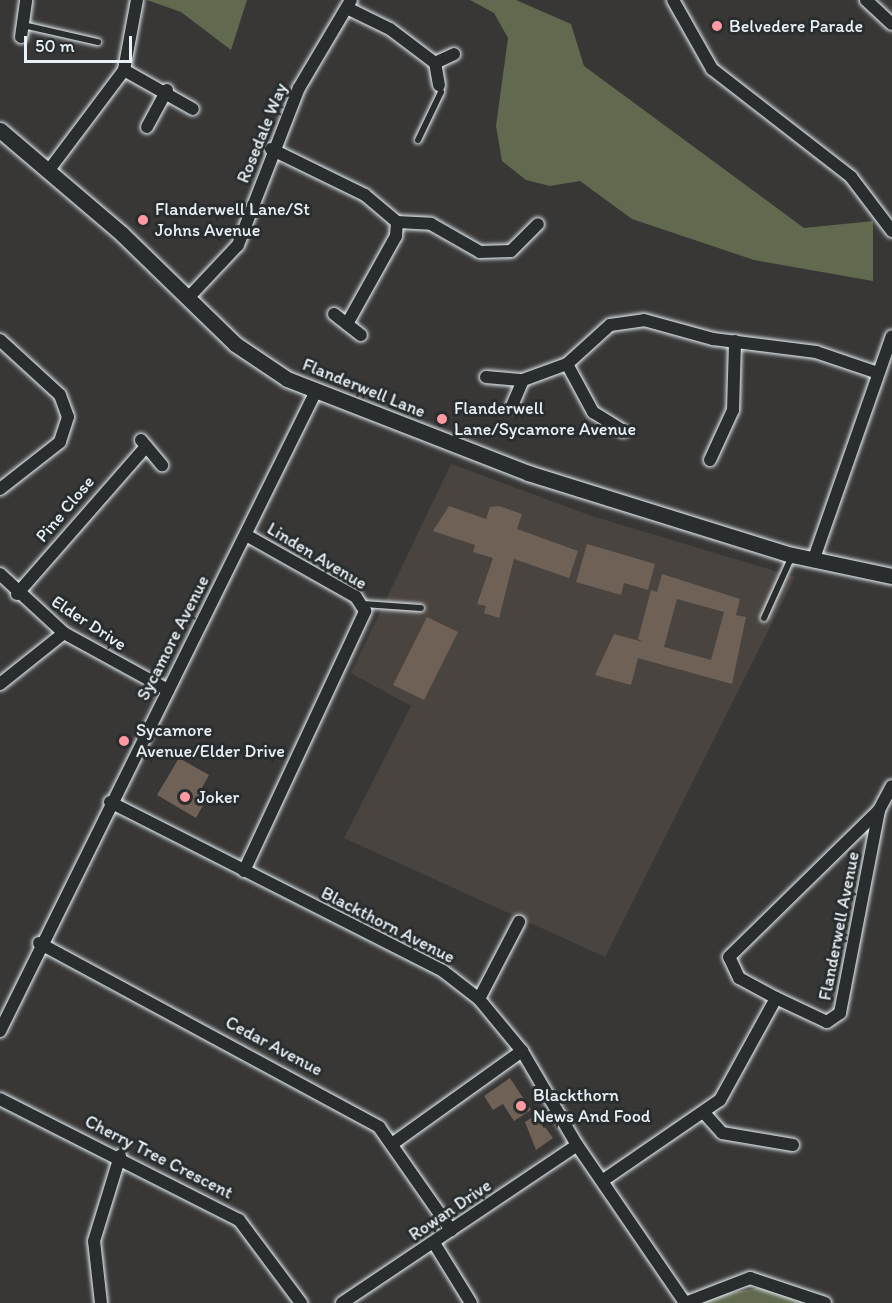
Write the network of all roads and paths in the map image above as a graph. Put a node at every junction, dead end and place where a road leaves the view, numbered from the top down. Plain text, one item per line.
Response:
1 (26, 0) edge
2 (137, 0) edge
3 (673, 0) edge
4 (866, 0) edge
5 (349, 4) edge
6 (892, 24) edge
7 (22, 31) joint
8 (98, 42) dead end
9 (454, 54) dead end
10 (435, 63) junction
11 (124, 70) junction
12 (439, 85) joint
13 (167, 90) junction
14 (194, 109) dead end
15 (147, 128) dead end
16 (0, 130) edge
17 (418, 140) dead end
18 (271, 148) junction
19 (49, 170) junction
20 (397, 222) junction
21 (538, 224) dead end
22 (892, 231) edge
23 (189, 297) junction
24 (334, 314) dead end
25 (347, 324) junction
26 (361, 335) dead end
27 (892, 336) edge
28 (0, 340) edge
29 (735, 341) junction
30 (567, 364) junction
31 (878, 373) junction
32 (486, 377) dead end
33 (523, 380) junction
34 (316, 392) junction
35 (512, 406) dead end
36 (624, 432) dead end
37 (710, 459) dead end
38 (162, 465) dead end
39 (0, 489) edge
40 (246, 535) junction
41 (792, 555) junction
42 (813, 561) junction
43 (0, 574) edge
44 (892, 576) edge
45 (17, 594) junction
46 (363, 604) junction
47 (421, 608) dead end
48 (764, 618) dead end
49 (64, 633) junction
50 (0, 684) edge
51 (168, 690) junction
52 (892, 786) edge
53 (110, 802) junction
54 (879, 810) junction
55 (244, 871) junction
56 (519, 922) dead end
57 (39, 943) junction
58 (776, 998) junction
59 (479, 999) junction
60 (5, 1004) edge
61 (0, 1031) edge
62 (522, 1051) junction
63 (0, 1099) edge
64 (705, 1114) junction
65 (392, 1144) junction
66 (577, 1145) junction
67 (793, 1145) dead end
68 (120, 1156) junction
69 (602, 1181) junction
70 (451, 1230) junction
71 (434, 1243) junction
72 (101, 1303) edge
73 (301, 1303) edge
74 (342, 1303) edge
75 (471, 1303) edge
76 (685, 1303) edge
77 (825, 1303) edge

1 - 7 street
2 - 11 street
3 - 22 street
4 - 6 street
5 - 10 street, Rosedale Way
5 - 18 street, Rosedale Way
7 - 8 lane
9 - 10 street
10 - 12 street
11 - 13 street
11 - 19 street
12 - 17 lane
13 - 14 street
13 - 15 street
16 - 19 street, Flanderwell Lane
18 - 20 street
18 - 23 street, Rosedale Way
19 - 23 street, Flanderwell Lane
20 - 21 street
20 - 25 street
23 - 34 street, Flanderwell Lane
24 - 25 street
25 - 26 street
27 - 31 street
28 - 39 street
29 - 30 street
29 - 31 street
29 - 37 street
30 - 33 street
30 - 36 street
31 - 42 street
32 - 33 street
33 - 35 street
34 - 40 street, Sycamore Avenue
34 - 41 street, Flanderwell Lane
38 - 45 street, Pine Close
40 - 46 street, Linden Avenue
40 - 51 street, Sycamore Avenue
41 - 42 street, Flanderwell Lane
41 - 48 lane
42 - 44 street, Flanderwell Lane
43 - 45 street, Elder Drive
45 - 49 street, Elder Drive
46 - 47 lane
46 - 55 street, Linden Avenue
49 - 50 street
49 - 51 street, Elder Drive
51 - 53 street, Sycamore Avenue
52 - 54 street, Flanderwell Avenue
53 - 55 street, Blackthorn Avenue
53 - 57 street, Sycamore Avenue
54 - 58 street, Flanderwell Avenue
54 - 58 street, Flanderwell Avenue
55 - 59 street, Blackthorn Avenue
56 - 59 street
57 - 60 street, Sycamore Avenue
57 - 65 street, Cedar Avenue
58 - 64 street
59 - 62 street, Blackthorn Avenue
60 - 61 street, Sycamore Avenue
62 - 65 street
62 - 66 street, Blackthorn Avenue
63 - 68 street, Cherry Tree Crescent
64 - 67 street
64 - 69 street
65 - 70 street, Cedar Avenue
66 - 69 street, Blackthorn Avenue
66 - 70 street, Rowan Drive
68 - 72 street
68 - 73 street, Cherry Tree Crescent
69 - 76 street, Blackthorn Avenue
70 - 71 street, Rowan Drive
71 - 74 street, Rowan Drive
71 - 75 street
76 - 77 street

